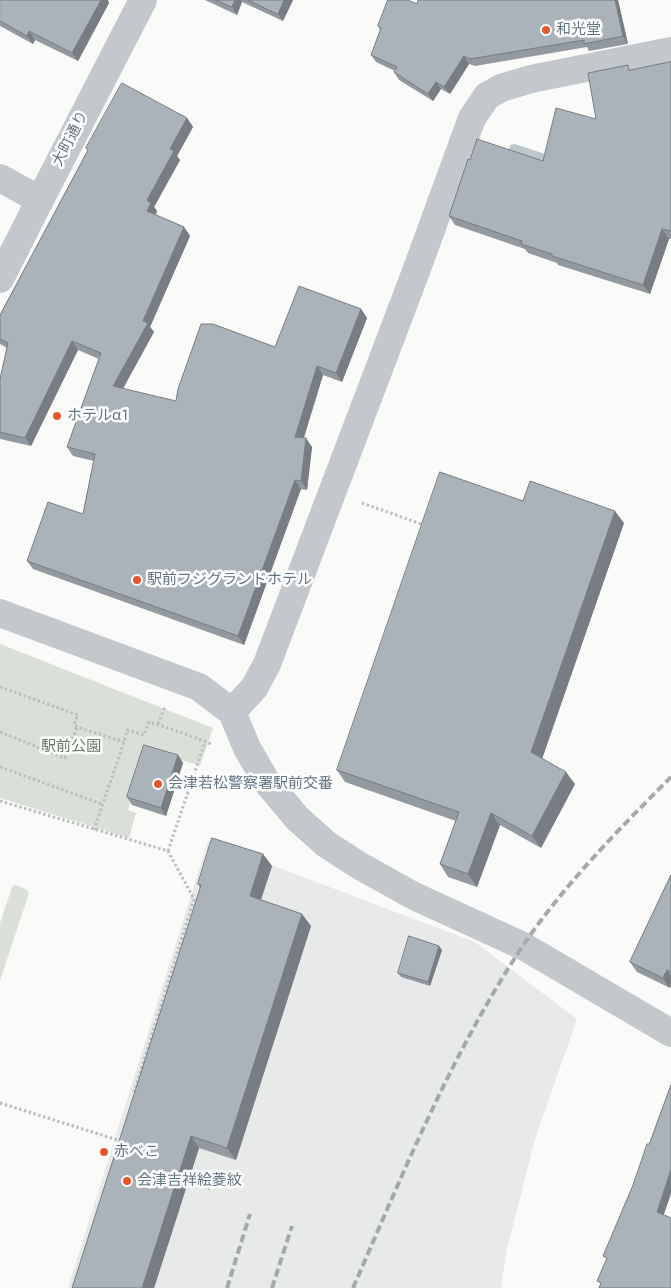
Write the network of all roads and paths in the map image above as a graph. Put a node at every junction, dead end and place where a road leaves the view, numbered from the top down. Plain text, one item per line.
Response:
1 (144, 0) edge
2 (671, 51) edge
3 (0, 178) edge
4 (40, 200) junction
5 (0, 279) edge
6 (357, 502) dead end
7 (424, 526) edge
8 (0, 613) edge
9 (0, 687) edge
10 (167, 702) dead end
11 (232, 712) junction
12 (158, 724) dead end
13 (77, 727) junction
14 (0, 732) edge
15 (124, 742) dead end
16 (205, 742) dead end
17 (0, 767) edge
18 (0, 801) edge
19 (102, 804) dead end
20 (168, 852) junction
21 (671, 1033) edge
22 (134, 1094) edge
23 (0, 1104) edge
24 (120, 1140) junction
25 (128, 1143) edge
26 (117, 1149) edge
27 (177, 1176) edge
28 (210, 1189) dead end

1 - 4 street, 大町通り
2 - 11 street
3 - 4 street
4 - 5 street, 大町通り
6 - 7 path
8 - 11 street
9 - 13 path
10 - 12 path
11 - 21 street
13 - 14 path
13 - 15 path
16 - 20 path
17 - 19 path
18 - 20 path
20 - 22 path
23 - 24 path
24 - 25 path
24 - 26 path
27 - 28 path

